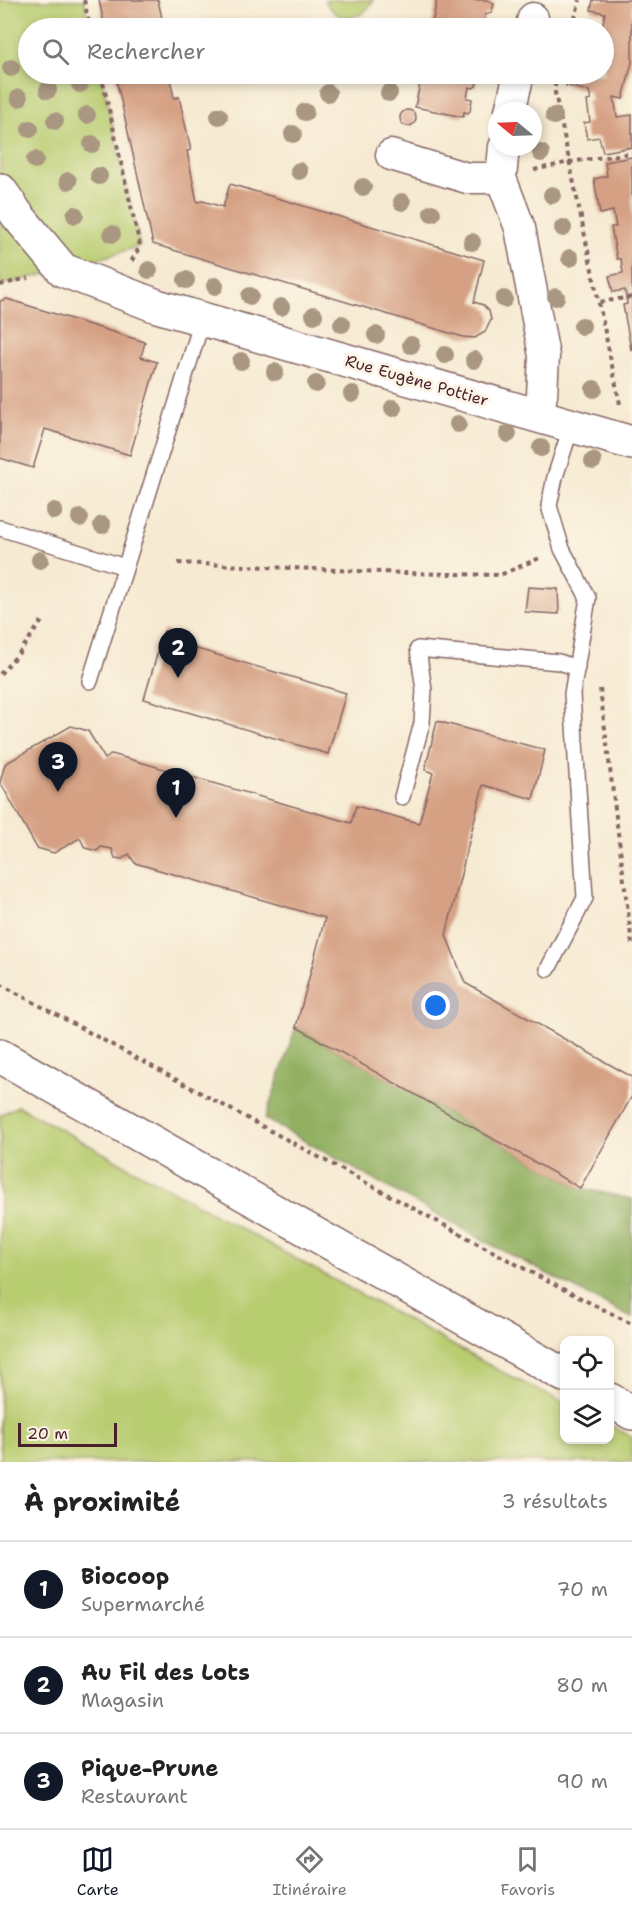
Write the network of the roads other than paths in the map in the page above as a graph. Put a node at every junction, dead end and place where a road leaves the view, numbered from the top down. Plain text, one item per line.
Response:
1 (517, 84) edge
2 (512, 102) edge
3 (391, 155) dead end
4 (503, 156) edge
5 (501, 178) junction
6 (0, 190) edge
7 (203, 318) junction
8 (538, 415) junction
9 (572, 424) junction
10 (630, 442) edge
11 (0, 528) edge
12 (125, 567) junction
13 (577, 668) junction
14 (90, 681) dead end
15 (402, 797) dead end
16 (548, 969) dead end
17 (0, 1056) edge
18 (0, 1073) edge
19 (165, 1149) junction
20 (560, 1373) edge
21 (614, 1403) edge
22 (632, 1413) edge

1 - 2 street
3 - 5 street
4 - 5 street
5 - 8 street
6 - 7 main road, Rue Eugène Pottier
7 - 8 main road, Rue Eugène Pottier
7 - 12 lane
8 - 9 main road, Rue Eugène Pottier
9 - 10 main road, Rue Eugène Pottier
9 - 13 lane
11 - 12 lane
12 - 14 lane
13 - 15 lane
13 - 16 lane
17 - 19 main road
18 - 19 main road
19 - 20 main road
21 - 22 main road

